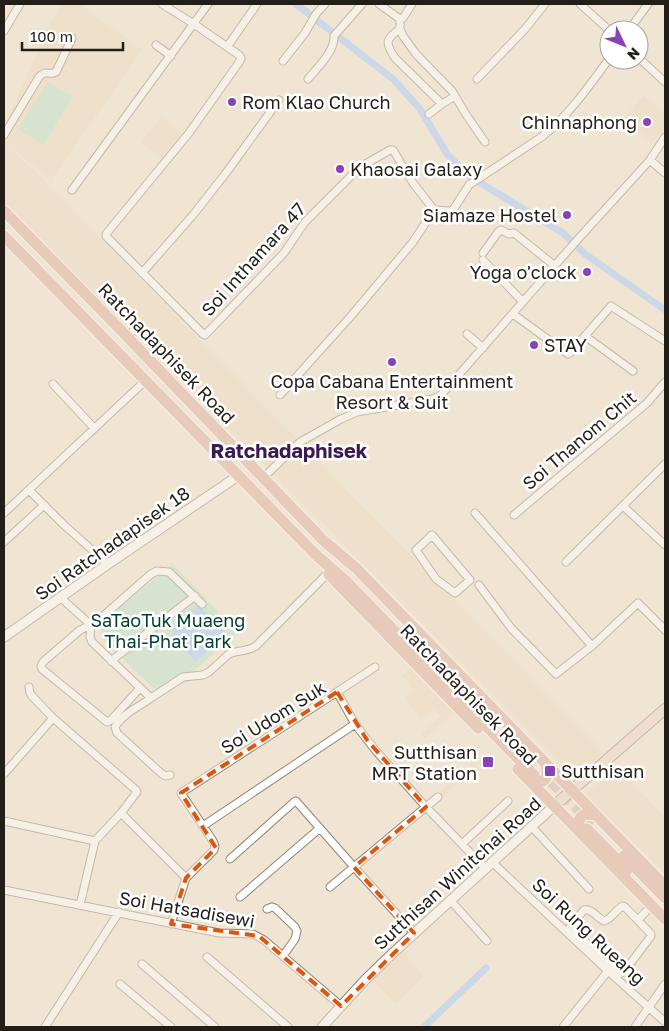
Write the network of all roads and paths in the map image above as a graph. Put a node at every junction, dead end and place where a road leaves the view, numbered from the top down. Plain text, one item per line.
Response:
1 (20, 4) edge
2 (163, 4) edge
3 (208, 4) edge
4 (257, 4) edge
5 (325, 4) edge
6 (362, 4) edge
7 (379, 4) edge
8 (412, 4) edge
9 (545, 4) edge
10 (580, 4) edge
11 (648, 4) edge
12 (400, 20) junction
13 (636, 20) edge
14 (599, 21) edge
15 (194, 24) junction
16 (400, 29) junction
17 (4, 30) edge
18 (72, 38) dead end
19 (156, 45) dead end
20 (227, 47) junction
21 (171, 56) junction
22 (284, 61) dead end
23 (649, 67) edge
24 (601, 70) edge
25 (308, 79) dead end
26 (478, 79) dead end
27 (665, 82) edge
28 (455, 96) junction
29 (279, 100) dead end
30 (442, 104) junction
31 (429, 114) dead end
32 (4, 135) edge
33 (665, 137) edge
34 (485, 142) dead end
35 (650, 160) junction
36 (665, 173) edge
37 (72, 190) dead end
38 (434, 210) junction
39 (4, 211) edge
40 (4, 236) edge
41 (555, 266) junction
42 (142, 273) junction
43 (523, 302) junction
44 (513, 314) junction
45 (467, 334) dead end
46 (584, 336) junction
47 (665, 341) edge
48 (483, 348) junction
49 (633, 370) dead end
50 (145, 381) junction
51 (53, 384) dead end
52 (664, 386) edge
53 (280, 395) dead end
54 (94, 428) junction
55 (665, 464) edge
56 (238, 476) junction
57 (263, 478) junction
58 (29, 490) junction
59 (44, 506) junction
60 (623, 506) junction
61 (4, 513) edge
62 (475, 513) dead end
63 (514, 515) dead end
64 (4, 542) edge
65 (665, 545) edge
66 (315, 554) junction
67 (566, 562) dead end
68 (108, 564) junction
69 (328, 573) junction
70 (434, 581) joint
71 (479, 585) dead end
72 (194, 596) junction
73 (62, 598) junction
74 (202, 604) dead end
75 (91, 625) junction
76 (665, 630) edge
77 (4, 637) edge
78 (592, 646) junction
79 (111, 661) junction
80 (375, 667) dead end
81 (29, 687) dead end
82 (140, 688) junction
83 (337, 692) junction
84 (151, 698) junction
85 (665, 709) edge
86 (53, 718) junction
87 (355, 724) junction
88 (537, 772) junction
89 (4, 774) edge
90 (170, 775) dead end
91 (572, 790) junction
92 (438, 797) dead end
93 (508, 801) dead end
94 (554, 806) junction
95 (426, 807) junction
96 (121, 813) junction
97 (4, 821) edge
98 (589, 825) junction
99 (203, 826) junction
100 (532, 827) junction
101 (320, 828) junction
102 (95, 841) junction
103 (462, 844) junction
104 (230, 859) dead end
105 (493, 863) junction
106 (354, 867) junction
107 (486, 869) junction
108 (186, 878) junction
109 (665, 886) edge
110 (330, 887) dead end
111 (589, 889) dead end
112 (4, 890) edge
113 (240, 897) dead end
114 (665, 898) edge
115 (450, 901) junction
116 (80, 905) junction
117 (652, 905) junction
118 (665, 908) edge
119 (267, 909) dead end
120 (119, 912) junction
121 (665, 919) edge
122 (638, 920) junction
123 (171, 924) junction
124 (414, 933) junction
125 (487, 941) dead end
126 (283, 956) junction
127 (207, 958) dead end
128 (142, 964) dead end
129 (608, 971) junction
130 (120, 984) dead end
131 (665, 984) edge
132 (341, 1006) junction
133 (649, 1006) junction
134 (665, 1022) edge
135 (45, 1027) edge
136 (171, 1027) edge
137 (215, 1027) edge
138 (288, 1027) edge
139 (322, 1027) edge
140 (564, 1027) edge
141 (635, 1027) edge

1 - 17 street
2 - 15 street, Soi Inthamara 47
3 - 15 street
4 - 20 street
5 - 22 street
6 - 25 street
7 - 12 street
8 - 12 street
9 - 26 street
10 - 14 street
11 - 13 street
12 - 16 street
15 - 20 street, Soi Inthamara 47
15 - 21 street
16 - 28 street
16 - 30 street
18 - 32 street
19 - 21 street
20 - 42 street, Soi Inthamara 47
21 - 37 street
23 - 27 street
24 - 38 street
28 - 30 street
28 - 34 street
29 - 42 street
30 - 31 street
33 - 35 street
35 - 36 street
35 - 41 street
38 - 42 street, Soi Inthamara 47
38 - 53 street
39 - 57 main road, Ratchadaphisek Road
40 - 50 main road, Ratchadaphisek Road
41 - 43 street
41 - 43 street
43 - 44 street
44 - 46 street
44 - 48 street
45 - 48 street
46 - 47 street
46 - 49 street
48 - 57 street
50 - 54 street
50 - 56 main road, Ratchadaphisek Road
51 - 54 street
52 - 63 street, Soi Thanom Chit
54 - 58 street
55 - 60 street
56 - 66 main road, Ratchadaphisek Road
56 - 68 street, Soi Ratchadapisek 18
57 - 88 main road, Ratchadaphisek Road
58 - 59 street
58 - 61 street
59 - 64 street
59 - 68 street
60 - 65 street
60 - 67 street
62 - 78 street
66 - 69 main road, Ratchadaphisek Road
66 - 88 main road, Ratchadaphisek Road
68 - 73 street, Soi Ratchadapisek 18
69 - 84 street
69 - 88 main road, Ratchadaphisek Road
70 - 70 street
71 - 78 street
72 - 74 street
72 - 75 street
72 - 79 street
73 - 75 street
73 - 77 street, Soi Ratchadapisek 18
75 - 79 street
75 - 82 street
76 - 78 street
79 - 82 street
80 - 83 street
81 - 86 street
82 - 84 street
83 - 87 street, Soi Udom Suk
83 - 99 street, Soi Udom Suk
84 - 90 street
85 - 91 main road, Sutthisan Winitchai Road
86 - 89 street
86 - 96 street
87 - 95 street, Soi Udom Suk
87 - 99 street
88 - 91 main road, Ratchadaphisek Road
88 - 94 main road, Ratchadaphisek Road
91 - 94 main road, Sutthisan Winitchai Road
91 - 98 main road, Ratchadaphisek Road
92 - 95 street
93 - 103 street
94 - 98 main road, Ratchadaphisek Road
94 - 100 street, Sutthisan Winitchai Road
95 - 103 street, Soi Udom Suk
95 - 106 street
96 - 102 street
96 - 108 street
97 - 102 street
98 - 109 main road, Ratchadaphisek Road
98 - 114 main road, Ratchadaphisek Road
98 - 117 main road, Ratchadaphisek Road
98 - 118 main road, Ratchadaphisek Road
99 - 108 street
100 - 105 street, Sutthisan Winitchai Road
100 - 111 street
101 - 104 street
101 - 106 street
101 - 113 street
102 - 116 street
103 - 107 street, Soi Udom Suk
105 - 107 street, Sutthisan Winitchai Road
105 - 129 street, Soi Rung Rueang
106 - 110 street
106 - 124 street
107 - 115 street, Sutthisan Winitchai Road
108 - 123 street
112 - 116 street, Soi Hatsadisewi
115 - 124 street, Sutthisan Winitchai Road
115 - 125 street
116 - 120 street, Soi Hatsadisewi
117 - 121 main road, Ratchadaphisek Road
117 - 122 street
119 - 126 street
120 - 123 street, Soi Hatsadisewi
120 - 135 street
122 - 122 street
123 - 126 street, Soi Hatsadisewi
124 - 132 street, Sutthisan Winitchai Road
126 - 132 street, Soi Hatsadisewi
127 - 138 street
128 - 137 street
129 - 133 street, Soi Rung Rueang
129 - 140 street
130 - 136 street
131 - 133 street
132 - 139 street, Sutthisan Winitchai Road
133 - 134 street, Soi Rung Rueang
133 - 141 street

